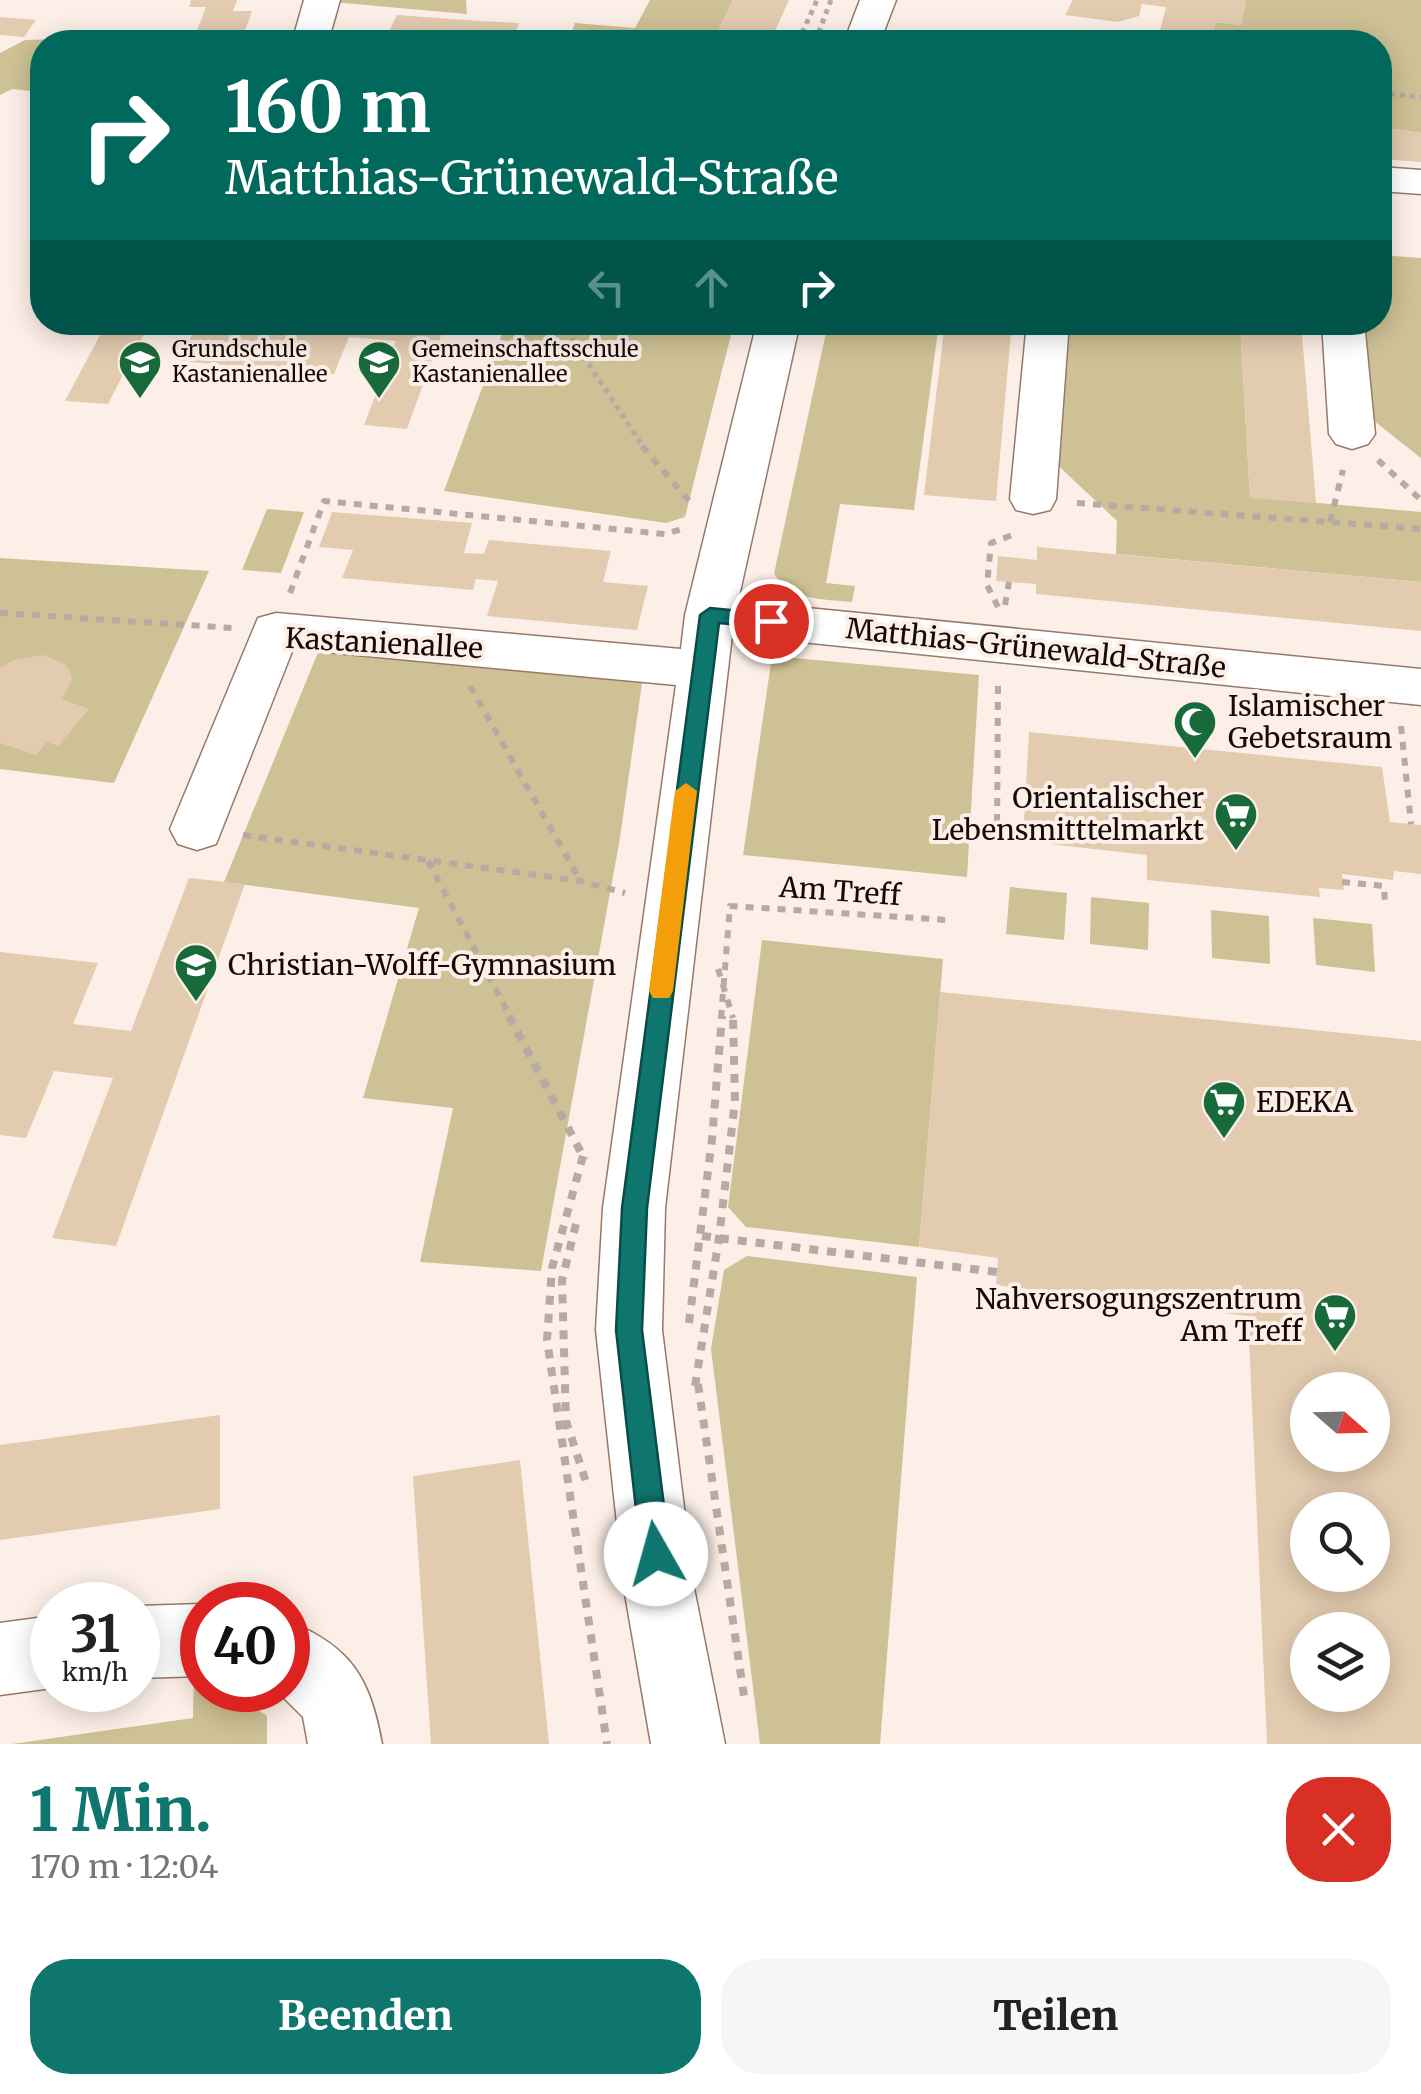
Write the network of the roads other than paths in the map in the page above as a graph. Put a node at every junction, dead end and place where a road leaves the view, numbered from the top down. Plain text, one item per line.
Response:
1 (322, 0) edge
2 (878, 0) edge
3 (313, 30) edge
4 (867, 30) edge
5 (1392, 180) edge
6 (1421, 182) edge
7 (776, 335) edge
8 (1047, 335) edge
9 (1344, 335) edge
10 (1352, 435) road end
11 (1033, 499) road end
12 (710, 615) junction
13 (702, 669) junction
14 (1409, 686) edge
15 (197, 829) road end
16 (30, 1655) edge
17 (0, 1659) edge
18 (310, 1672) edge
19 (344, 1744) edge
20 (688, 1744) edge

1 - 3 street
2 - 4 street
5 - 6 street
7 - 12 street
8 - 11 street
9 - 10 street
12 - 13 street
12 - 14 street, Matthias-Grünewald-Straße
13 - 15 street, Kastanienallee
13 - 20 street
16 - 17 street
18 - 19 street

